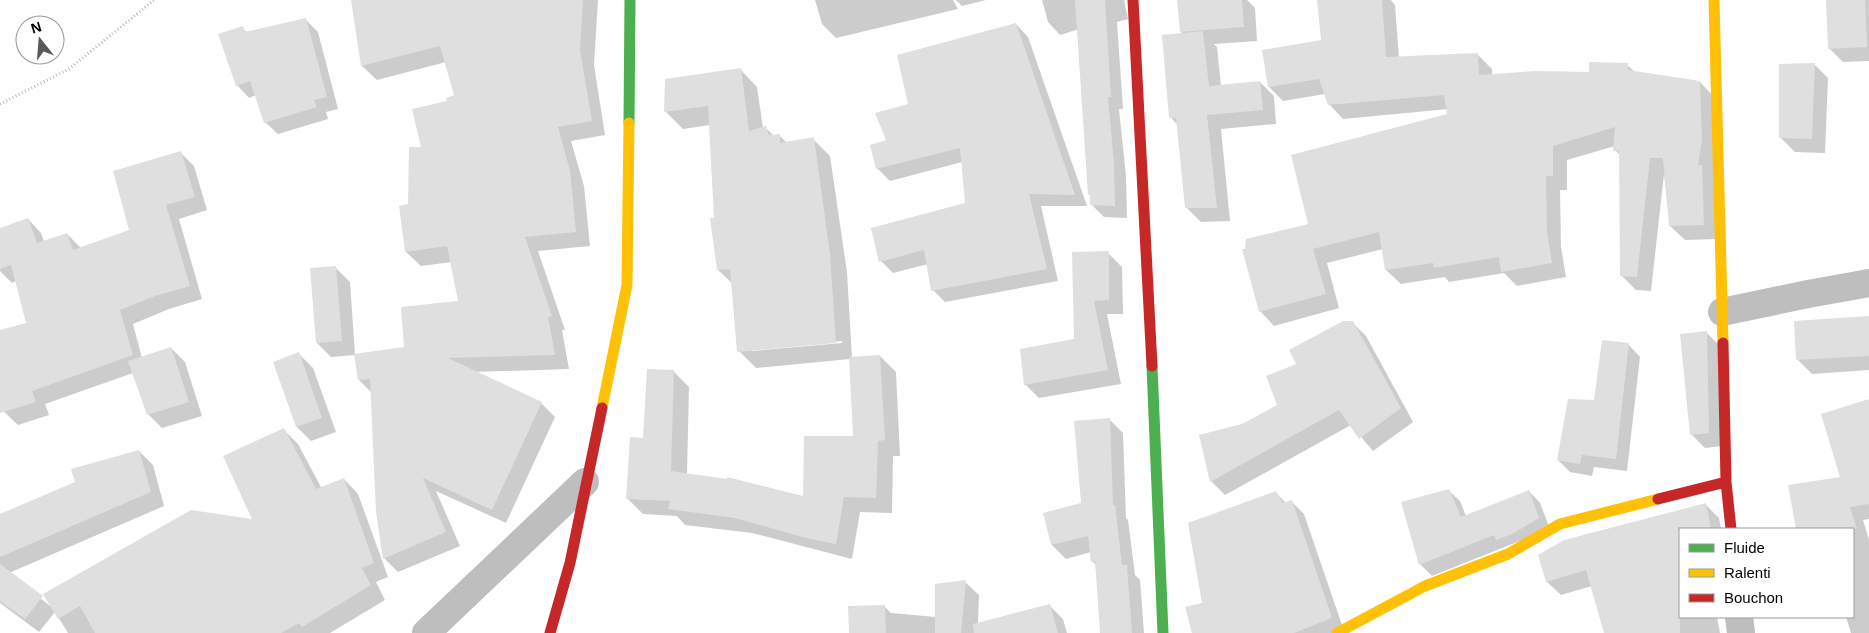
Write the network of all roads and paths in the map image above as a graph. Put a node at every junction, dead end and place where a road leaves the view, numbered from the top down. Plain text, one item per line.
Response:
1 (154, 0) edge
2 (630, 0) edge
3 (1133, 0) edge
4 (1714, 0) edge
5 (0, 104) edge
6 (1869, 284) edge
7 (1722, 312) junction
8 (585, 482) junction
9 (1726, 482) junction
10 (1731, 528) edge
11 (1739, 618) edge
12 (426, 633) edge
13 (550, 633) edge
14 (1162, 633) edge
15 (1338, 633) edge
16 (1741, 633) edge

1 - 5 path
2 - 8 street
3 - 14 street
4 - 7 street
6 - 7 street
7 - 9 street
8 - 12 street
8 - 13 street
9 - 10 street
9 - 15 street
11 - 16 street

